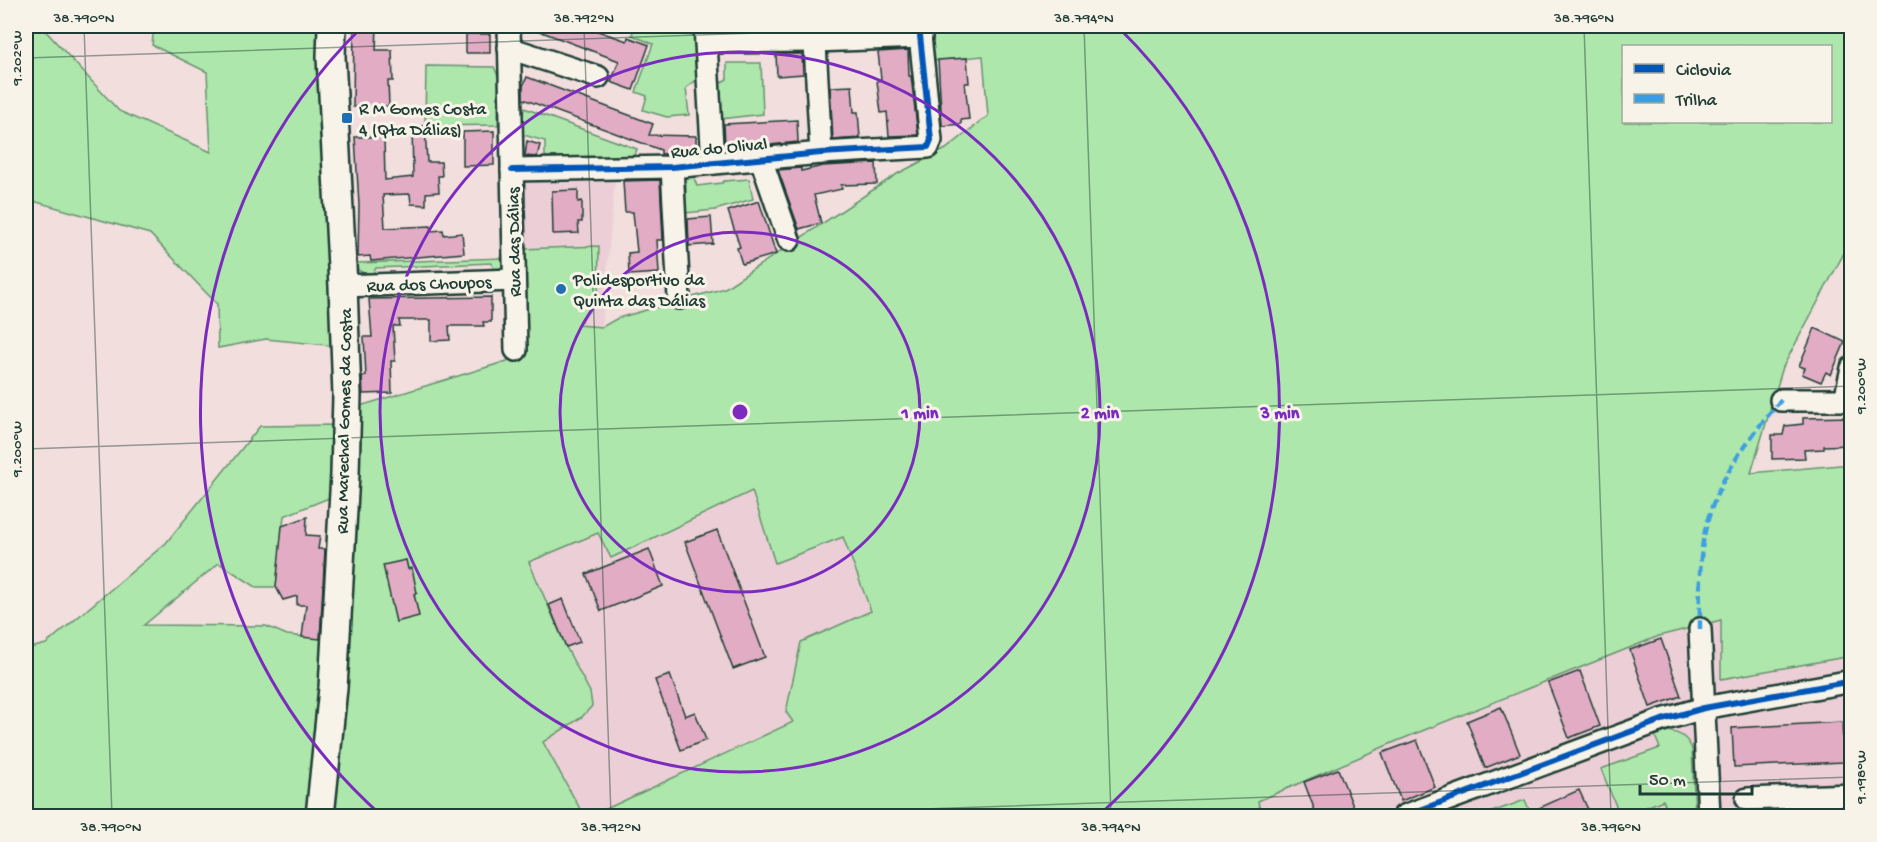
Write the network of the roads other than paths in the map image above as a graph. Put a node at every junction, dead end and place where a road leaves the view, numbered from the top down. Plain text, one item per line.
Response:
1 (332, 26) edge
2 (509, 26) edge
3 (920, 31) edge
4 (814, 33) edge
5 (706, 34) edge
6 (509, 48) junction
7 (598, 77) dead end
8 (821, 153) junction
9 (761, 159) junction
10 (713, 163) junction
11 (672, 167) junction
12 (512, 170) junction
13 (789, 240) dead end
14 (514, 280) junction
15 (344, 286) junction
16 (679, 298) dead end
17 (516, 350) dead end
18 (1851, 368) edge
19 (1780, 400) dead end
20 (1848, 400) edge
21 (1700, 629) dead end
22 (1851, 681) edge
23 (1704, 708) junction
24 (1851, 795) edge
25 (1747, 799) dead end
26 (320, 816) edge
27 (1404, 816) edge
28 (1709, 816) edge

1 - 15 main road, Rua Marechal Gomes da Costa
2 - 6 street, Rua das Dálias
3 - 4 street
3 - 8 street, Rua do Olival
4 - 5 street
4 - 8 street
5 - 10 street
6 - 7 street
6 - 12 street, Rua das Dálias
8 - 9 street, Rua do Olival
9 - 10 street, Rua do Olival
9 - 13 street
10 - 11 street, Rua do Olival
11 - 12 street, Rua do Olival
11 - 16 street
12 - 14 street, Rua das Dálias
14 - 15 street, Rua dos Choupos
14 - 17 street, Rua das Dálias
15 - 26 main road, Rua Marechal Gomes da Costa
18 - 20 street
19 - 20 street
21 - 23 street
22 - 23 street
23 - 27 street
23 - 28 street
24 - 25 street

